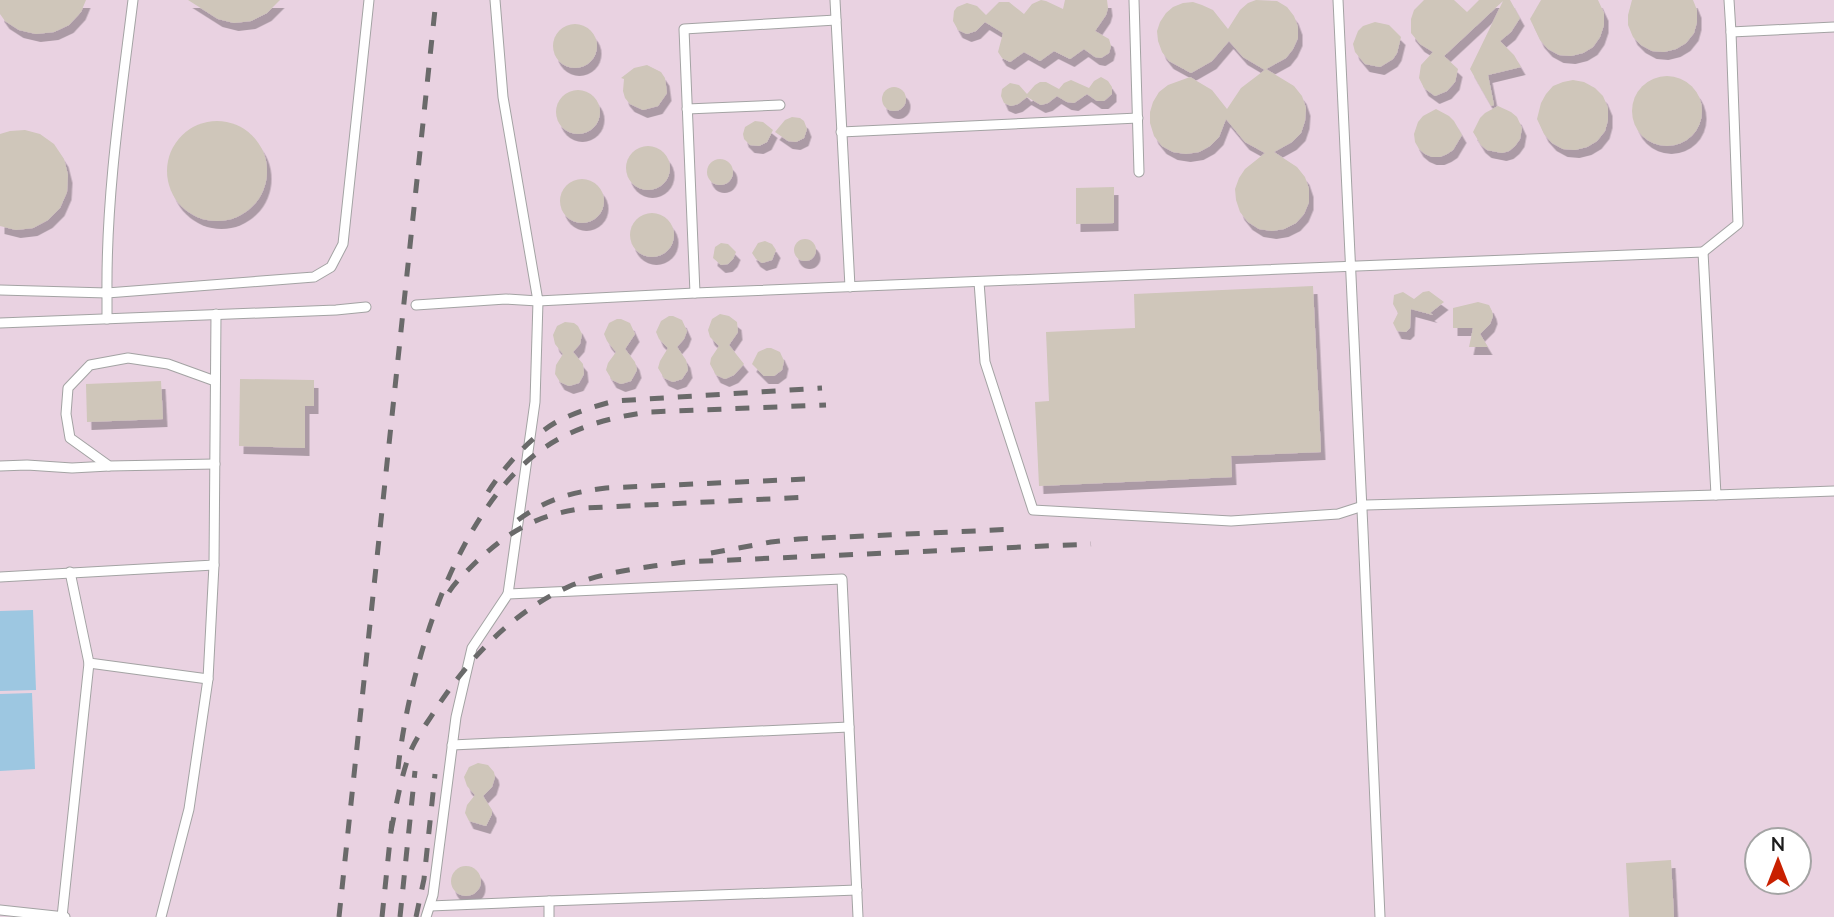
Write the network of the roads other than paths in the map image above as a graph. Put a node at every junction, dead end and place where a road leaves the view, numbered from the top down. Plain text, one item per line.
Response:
1 (133, 0) edge
2 (369, 0) edge
3 (495, 0) edge
4 (835, 0) edge
5 (1134, 0) edge
6 (1338, 0) edge
7 (1729, 0) edge
8 (835, 20) junction
9 (1834, 27) edge
10 (1731, 32) junction
11 (780, 105) dead end
12 (687, 109) junction
13 (1138, 118) junction
14 (841, 132) junction
15 (1139, 172) dead end
16 (1703, 252) junction
17 (1351, 266) junction
18 (979, 282) junction
19 (850, 287) junction
20 (0, 290) edge
21 (107, 293) junction
22 (695, 293) junction
23 (538, 301) junction
24 (416, 305) dead end
25 (366, 307) dead end
26 (216, 314) junction
27 (107, 318) junction
28 (0, 323) edge
29 (215, 381) junction
30 (215, 464) junction
31 (0, 466) edge
32 (109, 466) junction
33 (1834, 491) edge
34 (1716, 495) junction
35 (1362, 506) junction
36 (214, 565) junction
37 (70, 572) junction
38 (0, 576) edge
39 (508, 594) junction
40 (89, 663) junction
41 (208, 679) junction
42 (849, 727) junction
43 (452, 746) junction
44 (857, 890) junction
45 (548, 901) junction
46 (430, 906) junction
47 (0, 910) edge
48 (64, 917) edge
49 (161, 917) edge
50 (426, 917) edge
51 (549, 917) edge
52 (858, 917) edge
53 (1380, 917) edge

1 - 21 lane
2 - 21 lane
3 - 23 lane
4 - 8 lane
5 - 13 lane
6 - 17 lane
7 - 10 lane
8 - 12 lane
8 - 14 lane
9 - 10 lane
10 - 16 lane
11 - 12 lane
12 - 22 lane
13 - 14 lane
13 - 15 lane
14 - 19 lane
16 - 17 lane
16 - 34 lane
17 - 18 lane
17 - 35 lane
18 - 19 lane
18 - 35 lane
19 - 22 lane
20 - 21 lane
21 - 27 lane
22 - 23 lane
23 - 24 lane
23 - 39 lane
25 - 26 lane
26 - 27 lane
26 - 29 lane
27 - 28 lane
29 - 30 lane
29 - 32 lane
30 - 32 lane
30 - 36 lane
31 - 32 lane
33 - 34 lane
34 - 35 lane
35 - 53 lane
36 - 37 lane
36 - 41 lane
37 - 38 lane
37 - 40 lane
39 - 42 lane
39 - 43 lane
40 - 41 lane
40 - 48 lane
41 - 49 lane
42 - 43 lane
42 - 44 lane
43 - 46 lane
44 - 45 lane
44 - 52 lane
45 - 46 lane
45 - 51 lane
46 - 50 lane
47 - 48 lane

